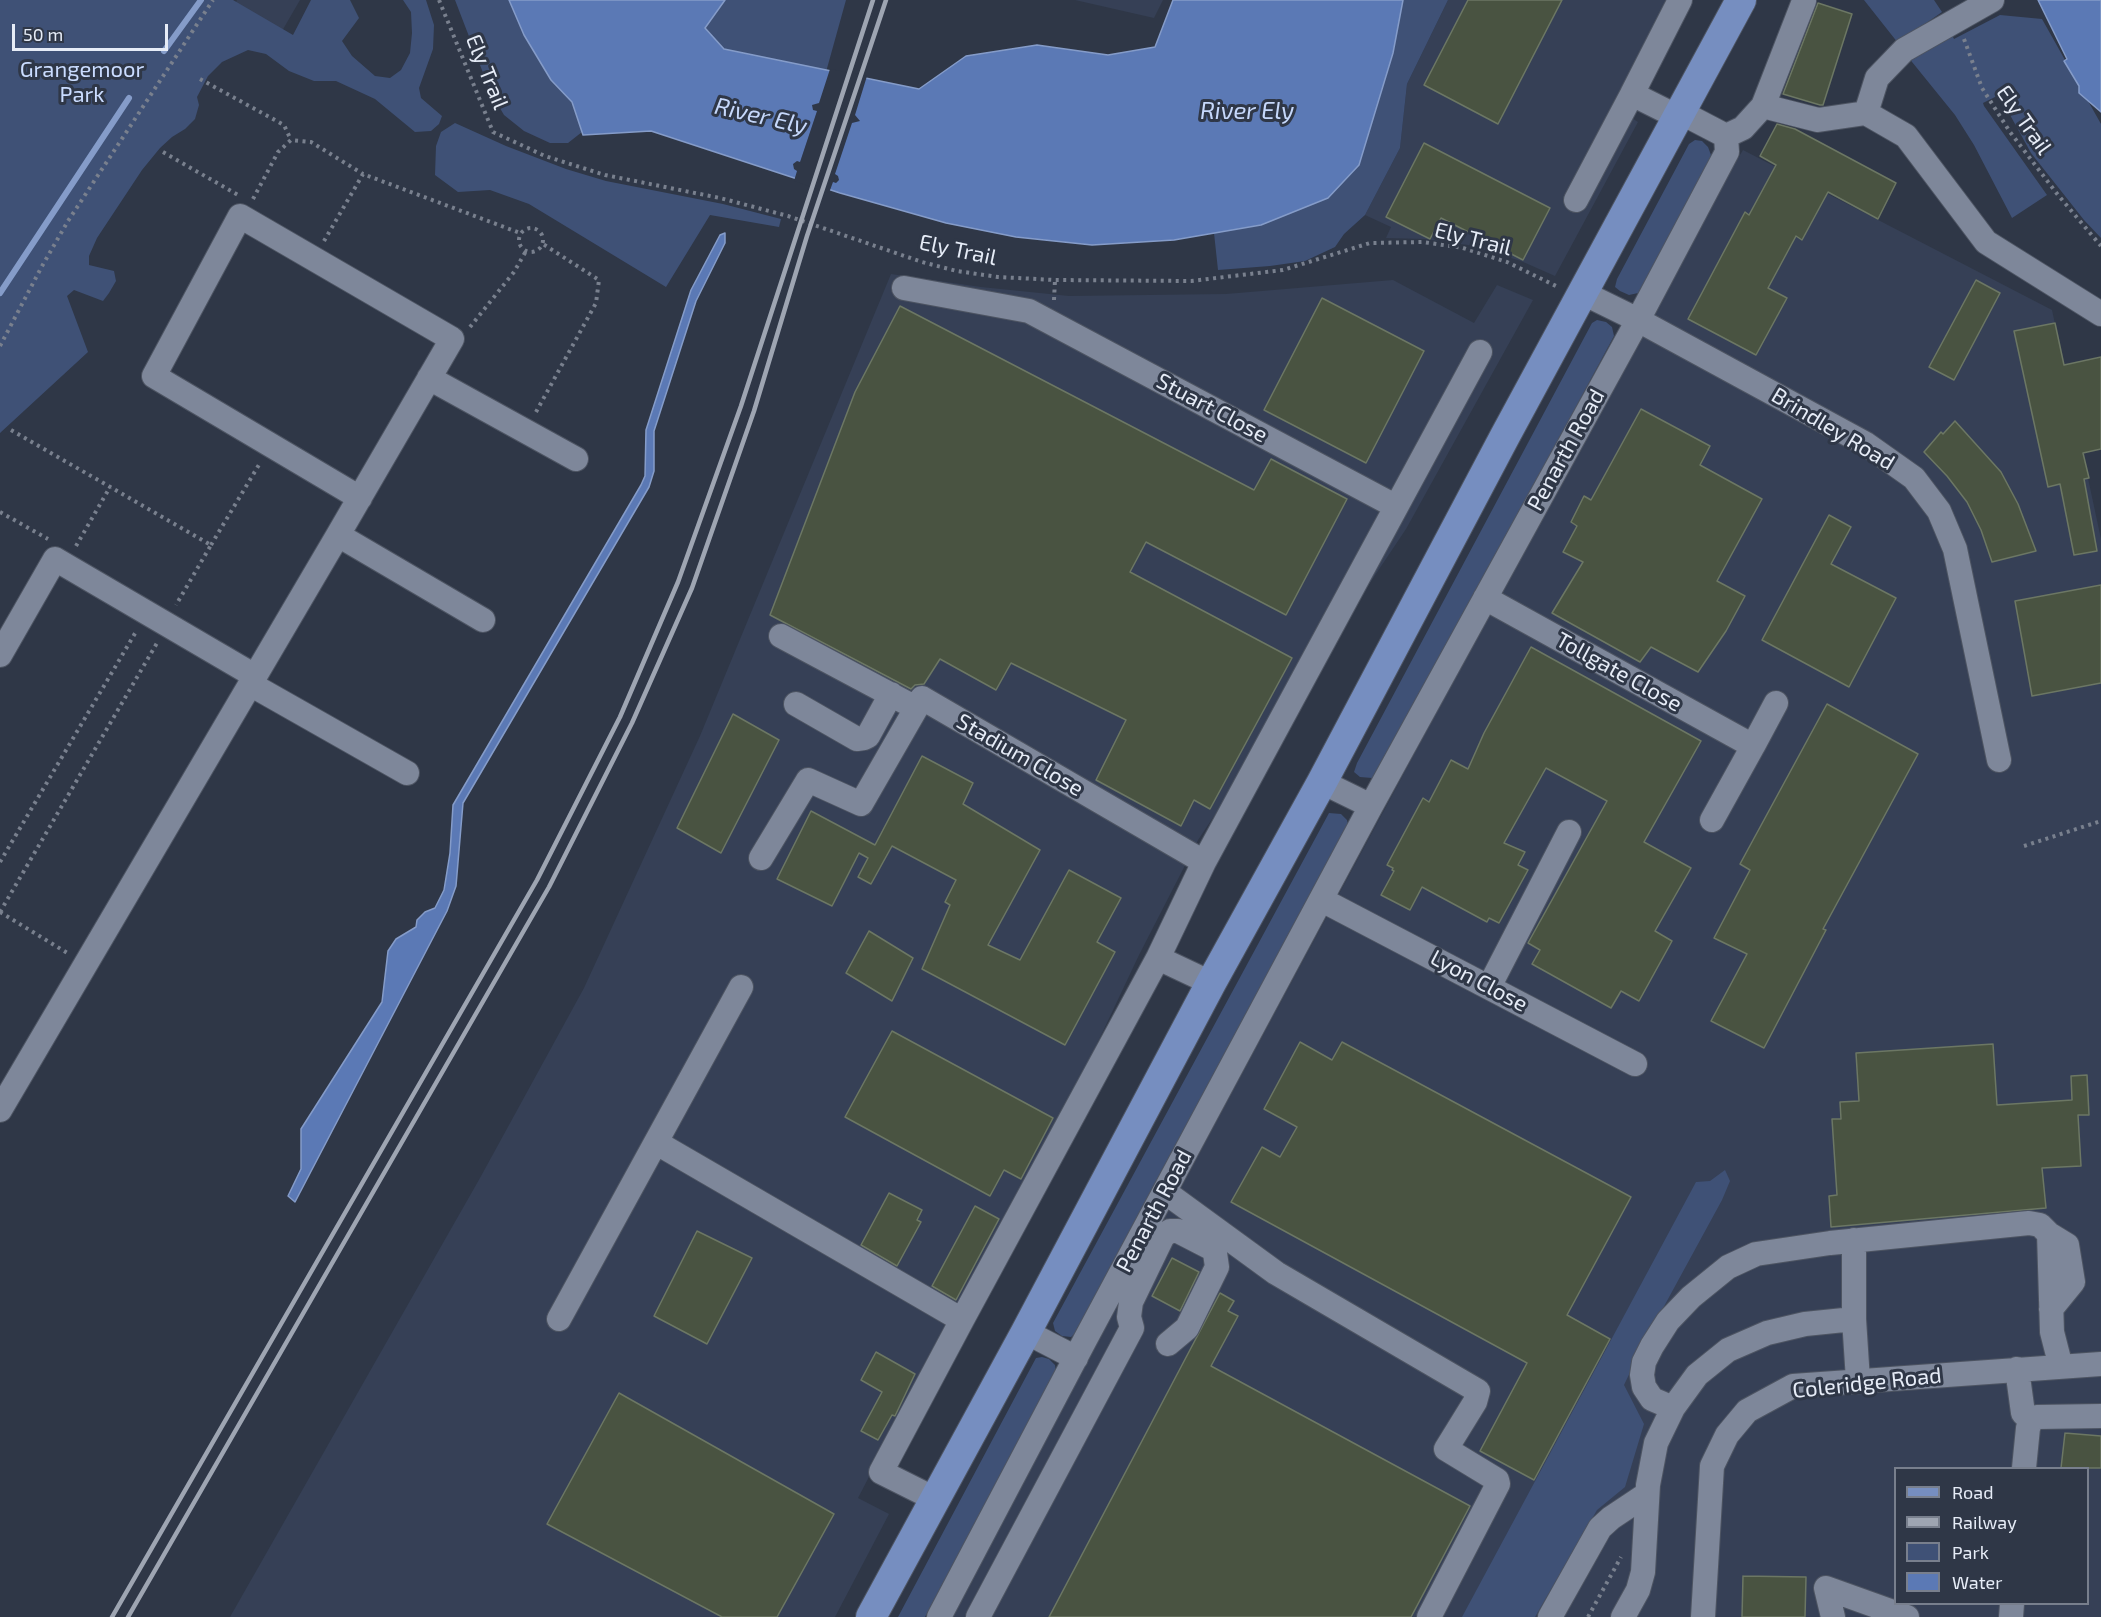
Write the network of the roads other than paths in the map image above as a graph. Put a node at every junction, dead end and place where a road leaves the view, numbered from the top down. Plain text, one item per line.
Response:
1 (1680, 0) edge
2 (1741, 0) edge
3 (1992, 0) edge
4 (1804, 2) dead end
5 (1632, 94) junction
6 (1763, 106) junction
7 (1866, 113) junction
8 (1679, 114) junction
9 (1726, 136) junction
10 (1576, 200) dead end
11 (904, 288) dead end
12 (1574, 291) junction
13 (2101, 314) edge
14 (1638, 320) junction
15 (1480, 352) dead end
16 (429, 378) junction
17 (576, 459) dead end
18 (360, 498) junction
19 (1395, 506) junction
20 (338, 535) junction
21 (1485, 598) junction
22 (483, 620) dead end
23 (781, 636) dead end
24 (0, 655) edge
25 (253, 680) junction
26 (891, 694) junction
27 (1776, 703) dead end
28 (796, 704) dead end
29 (916, 708) junction
30 (1753, 746) junction
31 (1999, 760) dead end
32 (407, 773) dead end
33 (1322, 782) junction
34 (1371, 806) junction
35 (1712, 820) dead end
36 (1569, 832) dead end
37 (761, 858) dead end
38 (1204, 862) junction
39 (1322, 900) junction
40 (1158, 958) junction
41 (1211, 983) junction
42 (741, 987) dead end
43 (1489, 987) junction
44 (1635, 1064) dead end
45 (0, 1110) edge
46 (657, 1143) junction
47 (1165, 1192) junction
48 (1854, 1240) junction
49 (559, 1318) dead end
50 (1854, 1319) junction
51 (962, 1320) junction
52 (1026, 1332) junction
53 (1168, 1344) dead end
54 (1080, 1349) junction
55 (1115, 1358) junction
56 (2101, 1364) edge
57 (2061, 1366) junction
58 (2017, 1369) junction
59 (1858, 1380) junction
60 (1673, 1408) junction
61 (2101, 1416) edge
62 (2031, 1421) junction
63 (2024, 1467) edge
64 (1005, 1491) junction
65 (1647, 1494) junction
66 (935, 1499) junction
67 (1037, 1506) junction
68 (871, 1617) edge
69 (939, 1617) edge
70 (978, 1617) edge
71 (1429, 1617) edge
72 (1551, 1617) edge
73 (1623, 1617) edge
74 (1703, 1617) edge
75 (1833, 1617) edge
76 (1907, 1617) edge

1 - 5 street
2 - 8 main road
3 - 7 street
4 - 6 street
5 - 8 street
5 - 10 street
6 - 7 street
6 - 9 street
7 - 13 street
8 - 9 street
8 - 12 main road
9 - 14 street, Penarth Road
11 - 19 street, Stuart Close
12 - 14 street, Brindley Road
12 - 33 main road
14 - 21 street, Penarth Road
14 - 31 street, Brindley Road
15 - 19 street
16 - 17 street
16 - 18 street
16 - 18 street
18 - 20 street
19 - 38 street
20 - 22 street
20 - 25 street
21 - 30 street, Tollgate Close
21 - 34 street, Penarth Road
23 - 26 street
24 - 25 street
25 - 32 street
25 - 45 street
26 - 28 street
26 - 29 street
27 - 30 street
29 - 37 street
29 - 38 street, Stadium Close
30 - 35 street
33 - 34 street
33 - 41 main road
34 - 39 street, Penarth Road
36 - 43 street
38 - 40 street
39 - 43 street, Lyon Close
39 - 47 street, Penarth Road
40 - 41 street
40 - 51 street
41 - 52 main road
42 - 46 street
43 - 44 street, Lyon Close
46 - 49 street
46 - 51 street
47 - 54 street, Penarth Road
47 - 71 street
48 - 50 street
48 - 57 street
48 - 60 street
50 - 59 street
50 - 60 street
51 - 66 street
52 - 54 street
52 - 66 main road
53 - 55 street
54 - 55 street
54 - 64 street, Penarth Road
55 - 67 street
56 - 57 street, Coleridge Road
57 - 58 street, Coleridge Road
58 - 59 street, Coleridge Road
58 - 62 street
59 - 74 street, Coleridge Road
60 - 65 street
61 - 62 street
62 - 63 street
64 - 67 street
64 - 69 street, Penarth Road
65 - 72 street
65 - 73 street
66 - 68 main road
67 - 70 street
75 - 76 street

